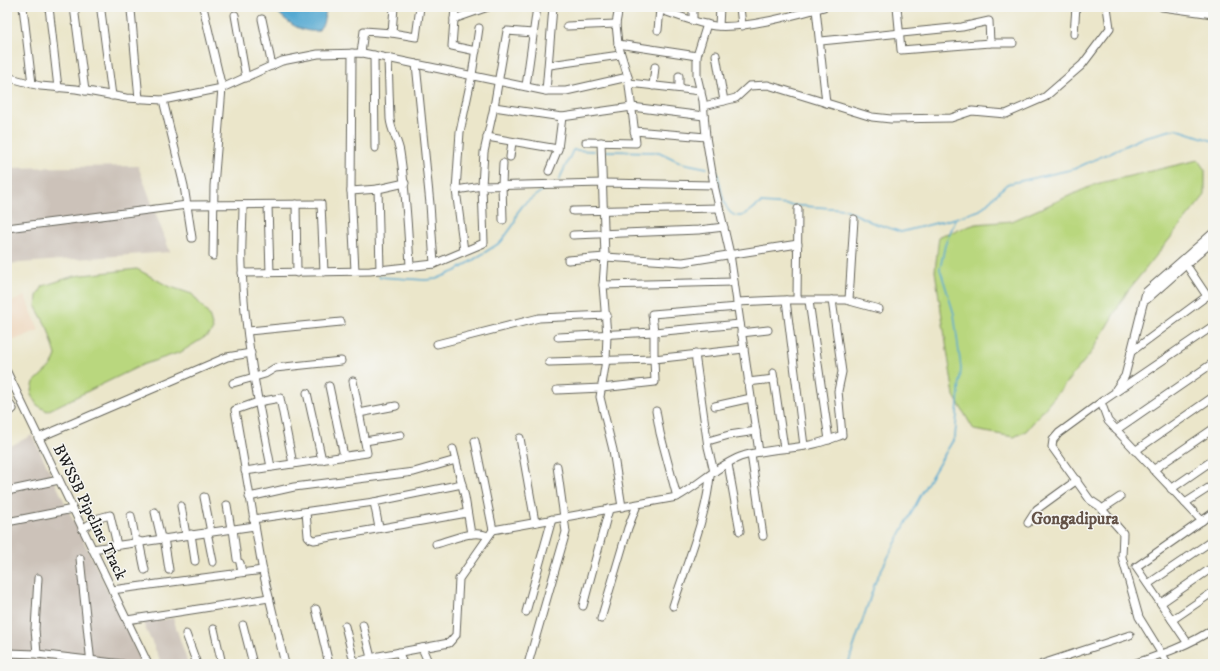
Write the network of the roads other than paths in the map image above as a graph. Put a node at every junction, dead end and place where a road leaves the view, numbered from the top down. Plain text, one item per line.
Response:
1 (23, 7) edge
2 (50, 7) edge
3 (74, 7) edge
4 (204, 7) edge
5 (394, 7) edge
6 (420, 7) edge
7 (455, 7) edge
8 (488, 7) edge
9 (537, 7) edge
10 (553, 7) edge
11 (619, 7) edge
12 (693, 7) edge
13 (720, 7) edge
14 (740, 7) edge
15 (824, 7) edge
16 (897, 7) edge
17 (1076, 7) edge
18 (1107, 7) edge
19 (1162, 7) edge
20 (661, 9) edge
21 (816, 9) junction
22 (131, 10) dead end
23 (1205, 10) edge
24 (101, 11) dead end
25 (1213, 14) edge
26 (236, 15) dead end
27 (262, 19) dead end
28 (454, 19) junction
29 (692, 20) junction
30 (616, 24) junction
31 (707, 24) junction
32 (567, 26) dead end
33 (719, 26) junction
34 (742, 26) junction
35 (479, 28) dead end
36 (658, 30) dead end
37 (900, 32) junction
38 (392, 33) junction
39 (533, 33) junction
40 (1074, 34) dead end
41 (821, 41) junction
42 (990, 43) junction
43 (1013, 43) dead end
44 (618, 44) junction
45 (476, 51) junction
46 (352, 53) junction
47 (361, 53) junction
48 (374, 55) junction
49 (716, 55) dead end
50 (620, 56) junction
51 (697, 56) junction
52 (388, 58) junction
53 (416, 64) junction
54 (550, 65) junction
55 (272, 66) junction
56 (655, 67) dead end
57 (472, 75) junction
58 (679, 76) dead end
59 (7, 77) edge
60 (246, 78) junction
61 (498, 80) junction
62 (628, 80) junction
63 (32, 84) junction
64 (526, 86) junction
65 (653, 86) junction
66 (58, 88) junction
67 (222, 88) junction
68 (679, 88) junction
69 (701, 90) junction
70 (85, 91) junction
71 (546, 91) junction
72 (112, 96) junction
73 (139, 99) junction
74 (163, 100) junction
75 (724, 101) junction
76 (826, 102) junction
77 (704, 106) junction
78 (494, 107) junction
79 (632, 107) junction
80 (704, 116) junction
81 (562, 117) junction
82 (634, 131) junction
83 (487, 137) junction
84 (706, 137) junction
85 (512, 142) junction
86 (586, 142) dead end
87 (601, 142) junction
88 (375, 148) dead end
89 (558, 149) junction
90 (510, 157) dead end
91 (503, 163) dead end
92 (549, 171) dead end
93 (405, 183) junction
94 (603, 183) junction
95 (502, 184) junction
96 (714, 185) junction
97 (482, 186) junction
98 (378, 189) junction
99 (456, 190) junction
100 (351, 191) junction
101 (296, 204) junction
102 (187, 205) junction
103 (213, 205) junction
104 (243, 205) junction
105 (268, 205) junction
106 (719, 208) junction
107 (798, 209) dead end
108 (604, 210) junction
109 (573, 211) dead end
110 (854, 219) dead end
111 (503, 220) dead end
112 (724, 227) junction
113 (7, 228) edge
114 (1213, 233) edge
115 (604, 234) junction
116 (572, 235) dead end
117 (192, 238) dead end
118 (1213, 241) edge
119 (798, 244) junction
120 (464, 251) junction
121 (730, 254) junction
122 (213, 256) dead end
123 (605, 257) junction
124 (568, 260) dead end
125 (434, 264) junction
126 (410, 266) junction
127 (1189, 269) dead end
128 (380, 270) junction
129 (355, 271) junction
130 (324, 272) junction
131 (242, 273) junction
132 (270, 273) junction
133 (297, 273) junction
134 (734, 282) junction
135 (604, 285) junction
136 (786, 300) junction
137 (797, 300) junction
138 (832, 300) junction
139 (849, 300) junction
140 (1146, 300) junction
141 (809, 301) junction
142 (737, 304) junction
143 (879, 308) dead end
144 (607, 315) junction
145 (341, 322) dead end
146 (740, 324) junction
147 (1213, 326) edge
148 (768, 330) dead end
149 (248, 331) junction
150 (654, 332) junction
151 (741, 333) junction
152 (607, 335) junction
153 (558, 337) dead end
154 (437, 344) dead end
155 (744, 349) junction
156 (1131, 352) junction
157 (251, 353) junction
158 (695, 354) junction
159 (654, 359) junction
160 (606, 360) junction
161 (341, 361) dead end
162 (549, 362) dead end
163 (1213, 363) edge
164 (8, 376) edge
165 (254, 377) junction
166 (353, 382) dead end
167 (748, 382) junction
168 (233, 383) dead end
169 (329, 386) dead end
170 (602, 388) junction
171 (557, 390) dead end
172 (307, 392) dead end
173 (1114, 393) junction
174 (1213, 397) edge
175 (751, 398) junction
176 (7, 399) edge
177 (258, 402) junction
178 (1101, 402) junction
179 (396, 406) dead end
180 (715, 406) dead end
181 (656, 411) dead end
182 (359, 413) junction
183 (7, 414) edge
184 (1213, 429) edge
185 (1116, 430) junction
186 (756, 431) junction
187 (402, 435) dead end
188 (38, 438) junction
189 (520, 438) dead end
190 (829, 440) junction
191 (364, 441) junction
192 (474, 441) dead end
193 (708, 441) junction
194 (807, 446) junction
195 (784, 448) junction
196 (453, 449) dead end
197 (1135, 451) junction
198 (759, 452) junction
199 (750, 454) junction
200 (344, 456) junction
201 (322, 460) junction
202 (456, 460) junction
203 (1213, 460) edge
204 (293, 464) junction
205 (728, 464) junction
206 (558, 466) dead end
207 (272, 467) junction
208 (1154, 470) junction
209 (245, 471) junction
210 (712, 474) junction
211 (59, 480) junction
212 (1077, 480) junction
213 (462, 484) junction
214 (1213, 485) edge
215 (1171, 489) junction
216 (7, 491) edge
217 (204, 497) dead end
218 (250, 497) junction
219 (677, 497) junction
220 (1120, 497) dead end
221 (374, 502) junction
222 (1185, 503) junction
223 (227, 505) dead end
224 (637, 505) junction
225 (181, 506) dead end
226 (622, 507) junction
227 (73, 509) junction
228 (609, 509) junction
229 (1102, 509) junction
230 (155, 512) dead end
231 (306, 512) junction
232 (467, 513) junction
233 (1213, 513) edge
234 (131, 516) dead end
235 (564, 516) junction
236 (552, 519) junction
237 (1202, 521) junction
238 (7, 522) edge
239 (535, 522) junction
240 (254, 523) junction
241 (1028, 523) dead end
242 (379, 528) junction
243 (82, 529) junction
244 (232, 529) junction
245 (493, 530) junction
246 (740, 531) dead end
247 (209, 532) junction
248 (471, 534) junction
249 (189, 535) junction
250 (488, 536) junction
251 (763, 536) dead end
252 (162, 538) junction
253 (1213, 540) edge
254 (138, 541) junction
255 (436, 544) dead end
256 (117, 545) junction
257 (92, 549) junction
258 (80, 558) dead end
259 (195, 561) dead end
260 (213, 562) dead end
261 (1213, 567) edge
262 (144, 570) dead end
263 (169, 570) dead end
264 (262, 570) junction
265 (242, 572) junction
266 (38, 578) dead end
267 (1148, 584) junction
268 (112, 590) junction
269 (1213, 592) edge
270 (269, 598) junction
271 (1161, 603) junction
272 (583, 606) dead end
273 (673, 606) dead end
274 (316, 610) dead end
275 (526, 612) dead end
276 (601, 619) dead end
277 (127, 620) junction
278 (1172, 620) junction
279 (243, 624) dead end
280 (363, 624) dead end
281 (345, 626) dead end
282 (214, 629) dead end
283 (1213, 629) edge
284 (186, 634) dead end
285 (1130, 635) dead end
286 (1188, 642) junction
287 (422, 648) junction
288 (399, 652) junction
289 (7, 653) edge
290 (37, 654) junction
291 (1162, 654) junction
292 (370, 660) edge
293 (91, 662) edge
294 (351, 663) edge
295 (123, 664) edge
296 (148, 664) edge
297 (197, 664) edge
298 (222, 664) edge
299 (253, 664) edge
300 (285, 664) edge
301 (328, 664) edge
302 (403, 664) edge
303 (429, 664) edge
304 (528, 664) edge
305 (1042, 664) edge
306 (1133, 664) edge
307 (1168, 664) edge

1 - 63 street
2 - 66 street
3 - 70 street
4 - 67 street
5 - 38 street
6 - 38 street
7 - 28 street
8 - 28 street
9 - 39 street
10 - 54 street
11 - 30 street
12 - 29 street
13 - 33 street
14 - 34 street
15 - 21 street
16 - 37 street
17 - 40 street
18 - 76 street
19 - 23 street
20 - 29 street
20 - 36 street
21 - 34 street
21 - 41 street
22 - 73 street
23 - 25 street
24 - 72 street
26 - 60 street
27 - 55 street
28 - 45 street
29 - 31 street
30 - 32 street
30 - 44 street
31 - 33 street
31 - 51 street
33 - 34 street
35 - 45 street
37 - 41 street
37 - 42 street
37 - 42 street
38 - 47 street
39 - 61 street
39 - 64 street
41 - 76 street
42 - 43 street
44 - 50 street
44 - 51 street
45 - 57 street
46 - 47 street
46 - 55 street
46 - 100 street
47 - 48 street
48 - 52 street
48 - 88 street
49 - 75 street
50 - 54 street
50 - 62 street
51 - 69 street
52 - 53 street
52 - 93 street
53 - 57 street
53 - 125 street
54 - 71 street
55 - 60 street
56 - 65 street
57 - 61 street
57 - 99 street
58 - 68 street
59 - 63 street
60 - 67 street
61 - 64 street
61 - 78 street
62 - 65 street
62 - 71 street
62 - 79 street
63 - 66 street
64 - 71 street
65 - 68 street
66 - 70 street
67 - 74 street
67 - 103 street
68 - 69 street
69 - 77 street
70 - 72 street
72 - 73 street
73 - 74 street
74 - 102 street
75 - 76 street
75 - 77 street
77 - 80 street
78 - 81 street
78 - 83 street
79 - 80 street
79 - 81 street
79 - 82 street
80 - 84 street
81 - 89 street
82 - 84 street
82 - 87 street
83 - 85 street
83 - 97 street
84 - 96 street
85 - 89 street
85 - 90 street
86 - 87 street
87 - 94 street
89 - 92 street
91 - 95 street
93 - 98 street
93 - 126 street
94 - 95 street
94 - 96 street
94 - 108 street
95 - 97 street
95 - 111 street
96 - 106 street
97 - 99 street
97 - 120 street
98 - 100 street
98 - 128 street
99 - 120 street
100 - 129 street
101 - 105 street
101 - 130 street
101 - 133 street
102 - 103 street
102 - 113 street
102 - 117 street
103 - 104 street
103 - 122 street
104 - 105 street
104 - 131 street
105 - 132 street
106 - 108 street
106 - 112 street
107 - 119 street
108 - 109 street
108 - 115 street
110 - 139 street
112 - 115 street
112 - 121 street
114 - 140 street
115 - 116 street
115 - 123 street
118 - 140 street
119 - 121 street
119 - 137 street
120 - 125 street
121 - 123 street
121 - 134 street
123 - 124 street
123 - 135 street
125 - 126 street
126 - 128 street
127 - 156 street
128 - 129 street
129 - 130 street
130 - 133 street
131 - 132 street
131 - 149 street
132 - 133 street
134 - 135 street
134 - 142 street
135 - 144 street
136 - 137 street
136 - 142 street
136 - 194 street
137 - 141 street
138 - 139 street
138 - 141 street
138 - 190 street
139 - 143 street
140 - 156 street
141 - 190 street
142 - 146 street
142 - 150 street
144 - 152 street
144 - 154 street
145 - 149 street
146 - 150 street
146 - 151 street
147 - 173 street
148 - 151 street
149 - 157 street
150 - 152 street
150 - 159 street
151 - 155 street
152 - 153 street
152 - 160 street
155 - 158 street
155 - 167 street
156 - 173 street
157 - 165 street
157 - 188 street
158 - 159 street
158 - 193 street
159 - 160 street
159 - 170 street
160 - 162 street
160 - 170 street
161 - 165 street
163 - 185 street
164 - 188 street, BWSSB Pipeline Track
165 - 168 street
165 - 177 street
166 - 182 street
167 - 175 street
167 - 195 street
169 - 200 street
170 - 171 street
170 - 226 street
172 - 201 street
173 - 178 street
174 - 197 street
175 - 180 street
175 - 186 street
176 - 183 street
177 - 204 street
177 - 207 street
177 - 209 street
178 - 185 street
178 - 212 street
179 - 182 street
181 - 219 street
182 - 191 street
184 - 208 street
185 - 197 street
186 - 193 street
186 - 198 street
187 - 191 street
188 - 211 street, BWSSB Pipeline Track
189 - 239 street
190 - 194 street
191 - 200 street
192 - 245 street
193 - 210 street
194 - 195 street
195 - 198 street
196 - 202 street
197 - 208 street
198 - 199 street
199 - 205 street
199 - 251 street
200 - 201 street
201 - 204 street
202 - 213 street
202 - 218 street
203 - 215 street
204 - 207 street
205 - 210 street
205 - 246 street
206 - 235 street
207 - 209 street
208 - 215 street
209 - 218 street
210 - 219 street
210 - 273 street
211 - 216 street
211 - 227 street, BWSSB Pipeline Track
212 - 229 street
212 - 241 street
213 - 221 street
213 - 232 street
214 - 222 street
215 - 222 street
217 - 247 street
218 - 240 street
219 - 224 street
220 - 229 street
221 - 231 street
221 - 242 street
222 - 237 street
223 - 244 street
224 - 226 street
224 - 276 street
225 - 249 street
226 - 228 street
227 - 238 street
227 - 243 street, BWSSB Pipeline Track
228 - 235 street
228 - 272 street
229 - 291 street
230 - 252 street
231 - 240 street
231 - 242 street
232 - 242 street
232 - 248 street
233 - 237 street
234 - 254 street
235 - 236 street
235 - 304 street
236 - 239 street
236 - 275 street
237 - 267 street
239 - 245 street
240 - 244 street
240 - 264 street
243 - 256 street
243 - 257 street, BWSSB Pipeline Track
244 - 247 street
244 - 265 street
245 - 250 street
247 - 249 street
247 - 260 street
248 - 250 street
248 - 255 street
249 - 252 street
249 - 259 street
250 - 287 street
252 - 254 street
252 - 263 street
253 - 267 street
254 - 256 street
254 - 262 street
256 - 257 street
257 - 268 street, BWSSB Pipeline Track
258 - 293 street
261 - 271 street
264 - 265 street
264 - 270 street
265 - 268 street
266 - 290 street
267 - 271 street
268 - 277 street, BWSSB Pipeline Track
269 - 278 street
270 - 277 street
270 - 300 street
271 - 278 street
274 - 301 street
277 - 296 street, BWSSB Pipeline Track
278 - 286 street
279 - 299 street
280 - 292 street
281 - 294 street
282 - 298 street
283 - 286 street
284 - 297 street
285 - 305 street
286 - 291 street
287 - 288 street
287 - 303 street
288 - 292 street
288 - 302 street
289 - 290 street
290 - 293 street
291 - 306 street
291 - 307 street
292 - 294 street
293 - 295 street

